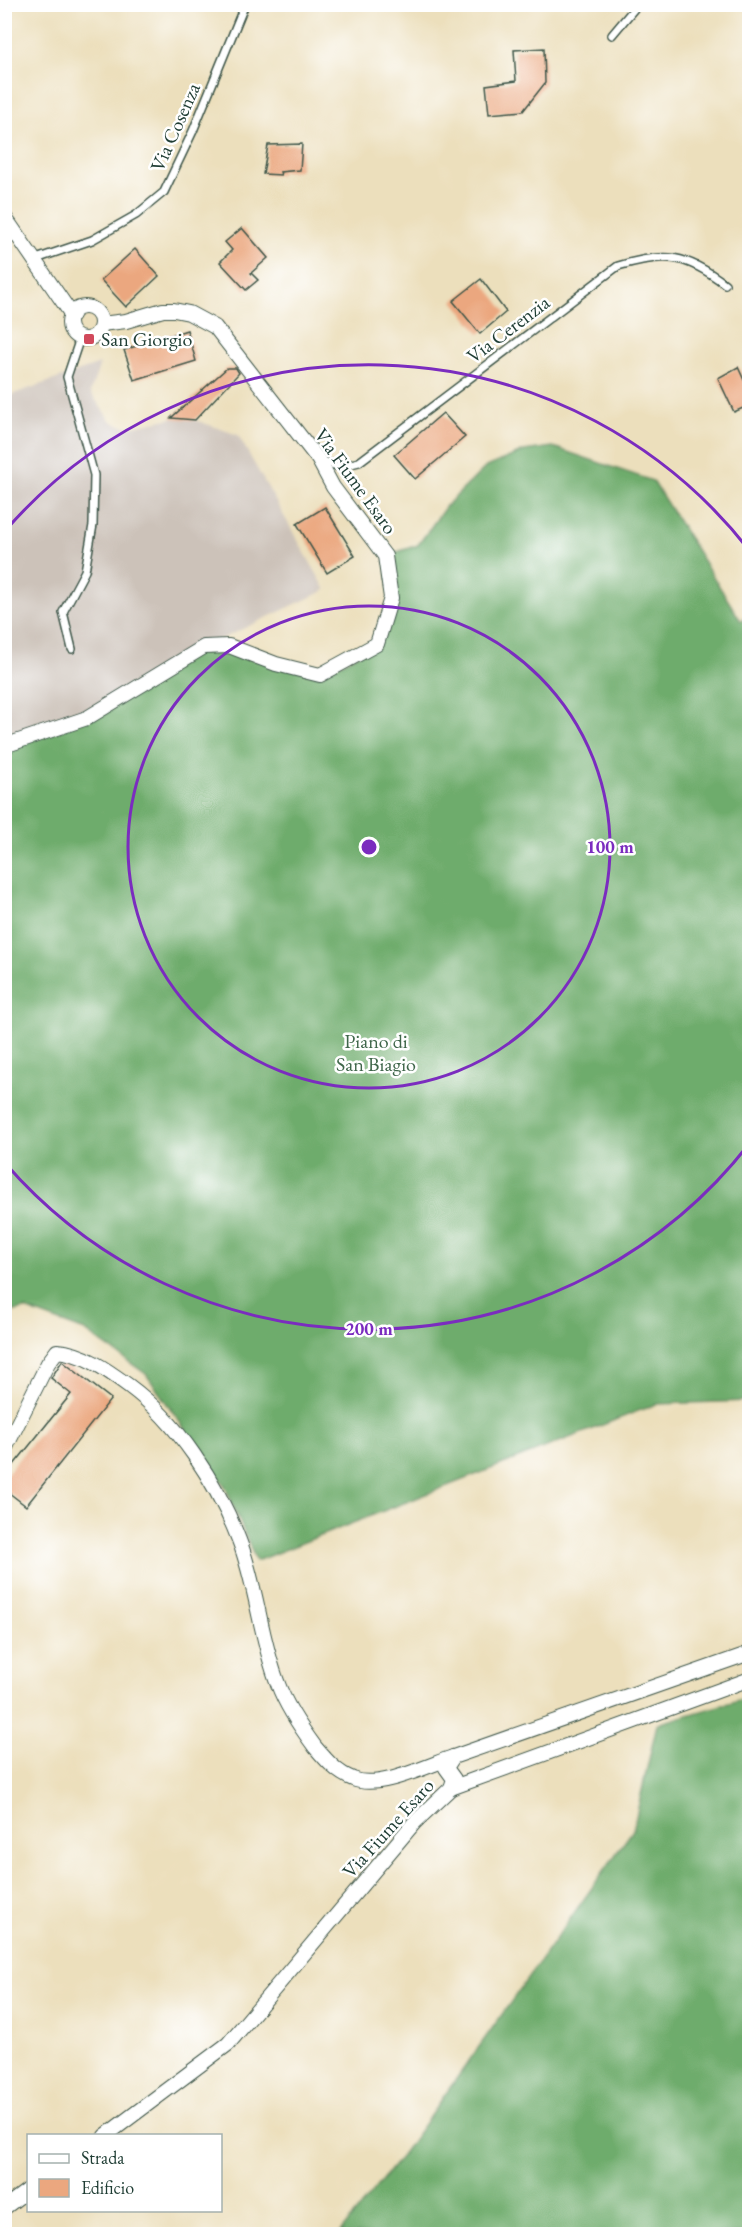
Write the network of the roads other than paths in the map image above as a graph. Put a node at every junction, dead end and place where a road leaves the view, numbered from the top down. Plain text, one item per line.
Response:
1 (245, 4) edge
2 (638, 4) edge
3 (612, 35) dead end
4 (4, 216) edge
5 (33, 260) junction
6 (725, 284) dead end
7 (72, 315) junction
8 (101, 324) junction
9 (80, 338) junction
10 (318, 459) junction
11 (72, 649) dead end
12 (4, 746) edge
13 (4, 1451) edge
14 (750, 1653) edge
15 (750, 1679) edge
16 (453, 1757) junction
17 (451, 1788) junction
18 (108, 2134) edge
19 (27, 2191) edge
20 (4, 2208) edge

1 - 5 lane, Via Cosenza
2 - 3 lane
4 - 5 street
5 - 7 street
6 - 10 lane, Via Cerenzia
7 - 8 street
7 - 9 street
8 - 9 street
8 - 10 street, Via Fiume Esaro
9 - 11 lane
10 - 12 street, Via Fiume Esaro
13 - 16 street
14 - 16 street
15 - 17 street
16 - 17 street, Via Fiume Esaro
17 - 18 street, Via Fiume Esaro
19 - 20 street

